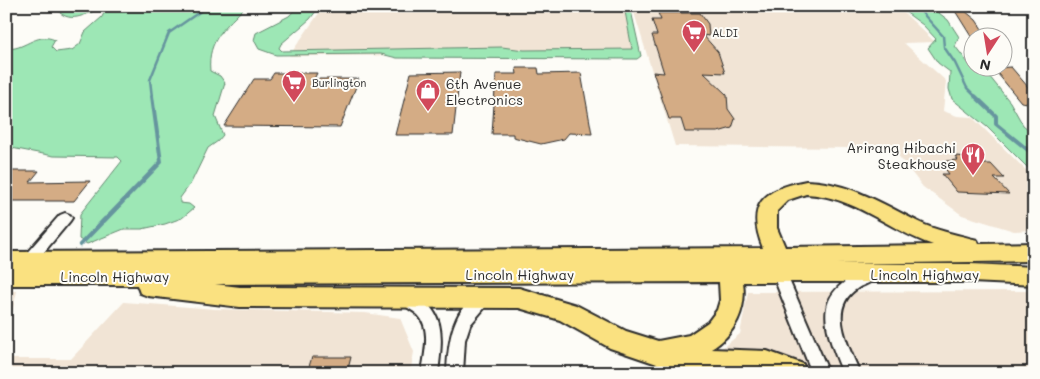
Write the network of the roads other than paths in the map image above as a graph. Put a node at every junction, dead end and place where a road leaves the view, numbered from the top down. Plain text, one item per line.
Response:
1 (11, 6) edge
2 (6, 8) edge
3 (65, 218) dead end
4 (1023, 252) edge
5 (17, 260) edge
6 (728, 265) junction
7 (779, 265) junction
8 (63, 268) junction
9 (879, 273) junction
10 (6, 276) edge
11 (1034, 276) edge
12 (488, 296) junction
13 (396, 297) junction
14 (643, 348) junction
15 (430, 373) edge
16 (455, 373) edge
17 (793, 373) edge
18 (821, 373) edge
19 (852, 373) edge

1 - 2 main road
3 - 5 street
4 - 7 main road, Lincoln Highway
4 - 7 main road
5 - 8 main road, Lincoln Highway
6 - 7 main road, Lincoln Highway
6 - 8 main road, Lincoln Highway
6 - 14 main road
7 - 9 main road, Lincoln Highway
7 - 18 street
8 - 10 main road, Lincoln Highway
8 - 13 main road
9 - 11 main road, Lincoln Highway
9 - 19 street
12 - 13 main road
12 - 14 main road
12 - 16 street
13 - 15 street
14 - 17 main road

